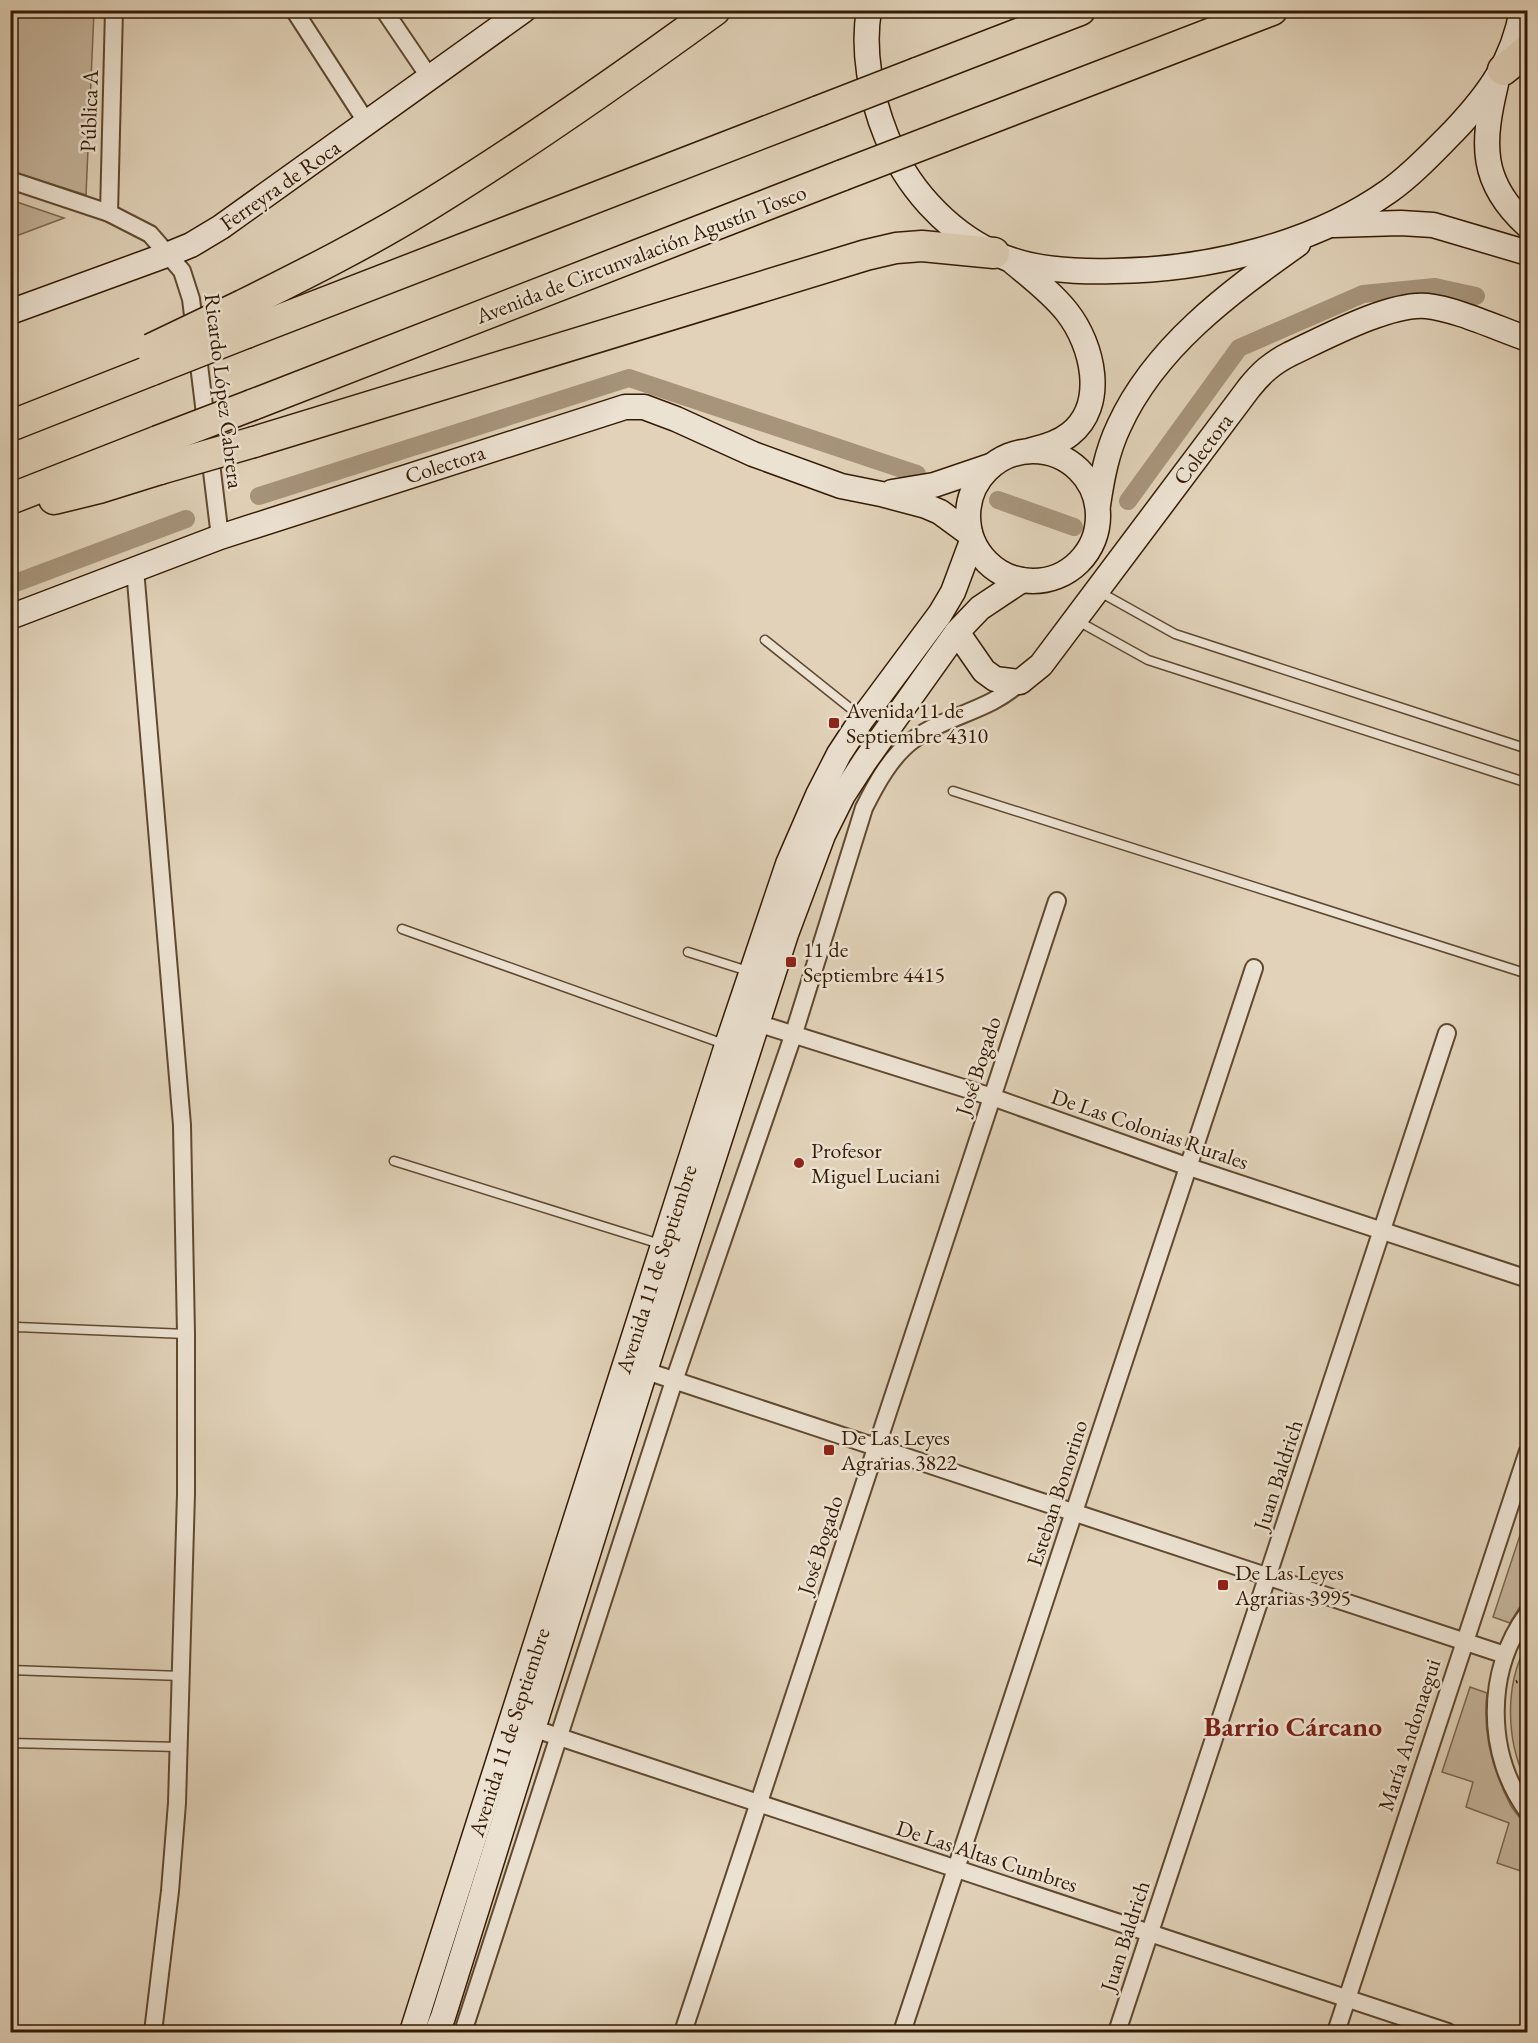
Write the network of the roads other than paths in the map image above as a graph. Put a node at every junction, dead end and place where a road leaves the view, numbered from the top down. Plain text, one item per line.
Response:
1 (114, 10) edge
2 (294, 10) edge
3 (384, 10) edge
4 (524, 10) edge
5 (716, 10) edge
6 (869, 10) edge
7 (1080, 10) edge
8 (1272, 10) edge
9 (1522, 10) edge
10 (1527, 50) edge
11 (1500, 75) junction
12 (430, 78) junction
13 (367, 123) junction
14 (10, 180) edge
15 (109, 213) junction
16 (1527, 226) edge
17 (1321, 229) junction
18 (1527, 253) edge
19 (169, 254) junction
20 (1001, 256) junction
21 (10, 312) edge
22 (244, 319) junction
23 (1527, 339) edge
24 (152, 359) junction
25 (10, 405) edge
26 (10, 426) edge
27 (1031, 451) junction
28 (159, 455) junction
29 (990, 466) junction
30 (880, 494) junction
31 (10, 499) edge
32 (10, 509) edge
33 (1098, 511) junction
34 (220, 537) junction
35 (971, 537) junction
36 (135, 569) junction
37 (1022, 580) junction
38 (1097, 591) junction
39 (10, 617) edge
40 (1076, 620) junction
41 (957, 632) junction
42 (765, 640) dead end
43 (1020, 682) junction
44 (862, 719) junction
45 (1527, 748) edge
46 (1527, 783) edge
47 (953, 791) dead end
48 (1057, 901) dead end
49 (402, 929) dead end
50 (688, 952) dead end
51 (1254, 968) dead end
52 (752, 972) junction
53 (1527, 974) edge
54 (758, 1023) junction
55 (794, 1033) junction
56 (1447, 1033) dead end
57 (728, 1045) junction
58 (992, 1097) junction
59 (394, 1161) dead end
60 (1189, 1167) junction
61 (1382, 1231) junction
62 (663, 1245) junction
63 (1527, 1279) edge
64 (10, 1329) edge
65 (186, 1334) junction
66 (635, 1368) junction
67 (674, 1381) junction
68 (876, 1448) junction
69 (1527, 1451) edge
70 (1074, 1512) junction
71 (1268, 1576) junction
72 (1527, 1613) edge
73 (1464, 1641) junction
74 (1505, 1654) junction
75 (10, 1670) edge
76 (181, 1676) junction
77 (523, 1725) junction
78 (558, 1736) junction
79 (10, 1743) edge
80 (179, 1747) junction
81 (759, 1803) junction
82 (1527, 1812) edge
83 (956, 1869) junction
84 (1149, 1934) junction
85 (1347, 1999) junction
86 (153, 2032) edge
87 (412, 2032) edge
88 (437, 2032) edge
89 (463, 2032) edge
90 (683, 2032) edge
91 (902, 2032) edge
92 (1117, 2032) edge
93 (1336, 2032) edge
94 (1448, 2032) edge

1 - 15 street, Pública A
2 - 13 street
3 - 12 street
4 - 12 main road, Ferreyra de Roca
5 - 22 highway
6 - 20 main road
7 - 22 highway, bridge
8 - 28 highway, Avenida de Circunvalación Agustín Tosco, bridge
9 - 11 main road
10 - 11 highway
11 - 16 main road
11 - 17 main road
12 - 13 main road, Ferreyra de Roca
13 - 19 main road, Ferreyra de Roca
14 - 15 street, Ricardo López Cabrera
15 - 19 street, Ricardo López Cabrera
17 - 18 main road
17 - 20 main road
17 - 33 main road
19 - 21 main road, Ferreyra de Roca
19 - 34 street, Ricardo López Cabrera
20 - 27 main road
20 - 28 highway, bridge
22 - 24 highway, bridge
23 - 38 main road, Colectora
24 - 25 highway
24 - 26 highway
27 - 29 main road
27 - 33 main road
28 - 31 highway, Avenida de Circunvalación Agustín Tosco
28 - 32 highway
29 - 30 main road, Colectora
29 - 35 main road
30 - 34 main road, Colectora
30 - 35 main road, Colectora
33 - 37 main road
34 - 36 main road, Colectora
35 - 37 main road
35 - 44 main road, Avenida 11 de Septiembre
36 - 39 main road, Colectora
36 - 65 street
37 - 41 main road, Avenida 11 de Septiembre
38 - 40 main road, Colectora
38 - 45 lane
40 - 43 main road, Colectora
40 - 46 lane
41 - 43 main road
41 - 54 main road, Avenida 11 de Septiembre
42 - 44 lane
43 - 55 street
44 - 52 main road, Avenida 11 de Septiembre
47 - 53 lane
48 - 58 street, José Bogado
49 - 57 lane
50 - 52 lane
51 - 60 street, Esteban Bonorino
52 - 57 main road, Avenida 11 de Septiembre
54 - 55 street, De Las Colonias Rurales
54 - 66 main road, Avenida 11 de Septiembre
55 - 58 street, De Las Colonias Rurales
55 - 67 street
56 - 61 street, Juan Baldrich
57 - 62 main road, Avenida 11 de Septiembre
58 - 60 street, De Las Colonias Rurales
58 - 68 street, José Bogado
59 - 62 lane
60 - 61 street, De Las Colonias Rurales
60 - 70 street, Esteban Bonorino
61 - 63 street, De Las Colonias Rurales
61 - 71 street, Juan Baldrich
62 - 66 main road, Avenida 11 de Septiembre
64 - 65 lane
65 - 76 street
66 - 67 street
66 - 77 main road, Avenida 11 de Septiembre
67 - 68 street
67 - 78 street
68 - 70 street
68 - 81 street, José Bogado
69 - 73 street, María Andonaegui
70 - 71 street
70 - 83 street, Esteban Bonorino
71 - 73 street
71 - 84 street, Juan Baldrich
72 - 74 street
73 - 74 street
73 - 85 street, María Andonaegui
74 - 82 street
75 - 76 lane
76 - 80 street
77 - 78 street, De Las Altas Cumbres
77 - 87 main road, Avenida 11 de Septiembre
77 - 88 main road, Avenida 11 de Septiembre
78 - 81 street, De Las Altas Cumbres
78 - 89 street
79 - 80 lane
80 - 86 street
81 - 83 street, De Las Altas Cumbres
81 - 90 street, José Bogado
83 - 84 street, De Las Altas Cumbres
83 - 91 street, Esteban Bonorino
84 - 85 street, De Las Altas Cumbres
84 - 92 street, Juan Baldrich
85 - 93 street, María Andonaegui
85 - 94 street, De Las Altas Cumbres

